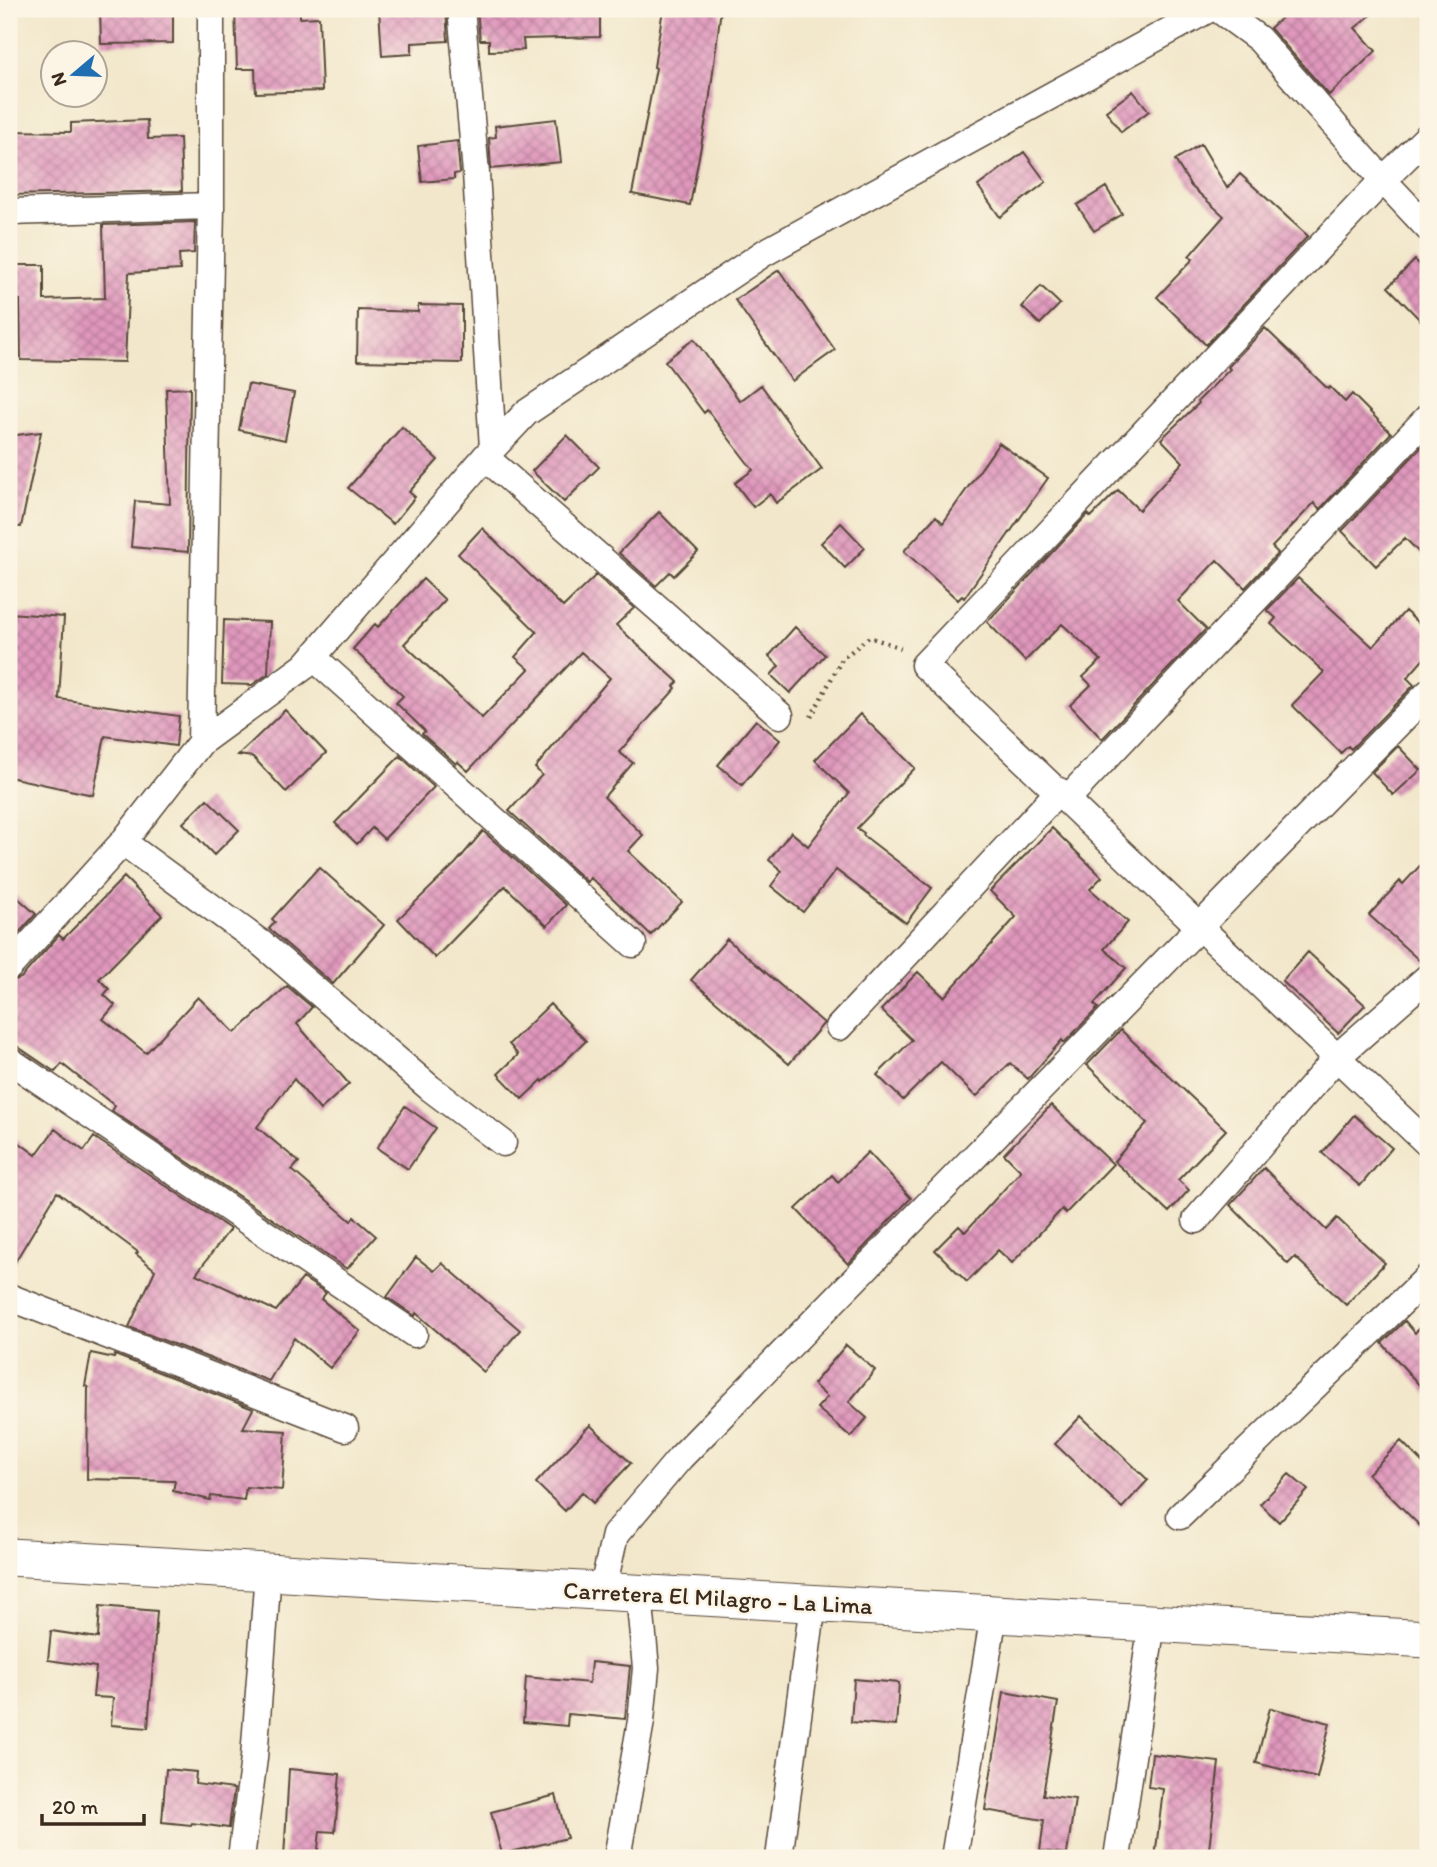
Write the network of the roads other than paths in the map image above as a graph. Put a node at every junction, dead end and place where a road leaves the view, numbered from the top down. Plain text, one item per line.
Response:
1 (211, 9) edge
2 (461, 9) edge
3 (1209, 9) edge
4 (1218, 9) edge
5 (1428, 136) edge
6 (1383, 180) junction
7 (211, 206) junction
8 (9, 212) edge
9 (1428, 228) edge
10 (1428, 417) edge
11 (489, 452) junction
12 (313, 657) junction
13 (1428, 693) edge
14 (780, 715) road end
15 (201, 743) junction
16 (1063, 795) junction
17 (123, 842) junction
18 (1200, 926) junction
19 (633, 944) dead end
20 (9, 967) edge
21 (1428, 977) edge
22 (839, 1027) dead end
23 (1337, 1057) junction
24 (9, 1060) edge
25 (503, 1143) dead end
26 (1428, 1144) edge
27 (1196, 1220) dead end
28 (1428, 1277) edge
29 (9, 1297) edge
30 (414, 1334) dead end
31 (345, 1427) dead end
32 (1180, 1516) dead end
33 (9, 1557) edge
34 (268, 1572) junction
35 (602, 1592) junction
36 (639, 1594) junction
37 (813, 1604) junction
38 (994, 1614) junction
39 (1152, 1623) junction
40 (1428, 1639) edge
41 (241, 1858) edge
42 (617, 1858) edge
43 (779, 1858) edge
44 (954, 1858) edge
45 (1117, 1858) edge

1 - 7 street
2 - 11 street
3 - 11 street
4 - 6 street
5 - 6 street
6 - 9 street
6 - 16 street
7 - 8 street
7 - 15 street
10 - 16 street
11 - 12 street
11 - 14 street
12 - 15 street
12 - 19 street
13 - 18 street
15 - 17 street
16 - 18 street
16 - 22 street
17 - 20 street
17 - 25 street
18 - 23 street
18 - 35 street
21 - 23 street
23 - 26 street
23 - 27 street
24 - 30 street
28 - 32 street
29 - 31 street
33 - 34 main road, Carretera El Milagro - La Lima
34 - 35 main road, Carretera El Milagro - La Lima
34 - 41 street
35 - 36 main road, Carretera El Milagro - La Lima
36 - 37 main road, Carretera El Milagro - La Lima
36 - 42 street
37 - 38 main road, Carretera El Milagro - La Lima
37 - 43 street
38 - 39 main road, Carretera El Milagro - La Lima
38 - 44 street
39 - 40 main road, Carretera El Milagro - La Lima
39 - 45 street

